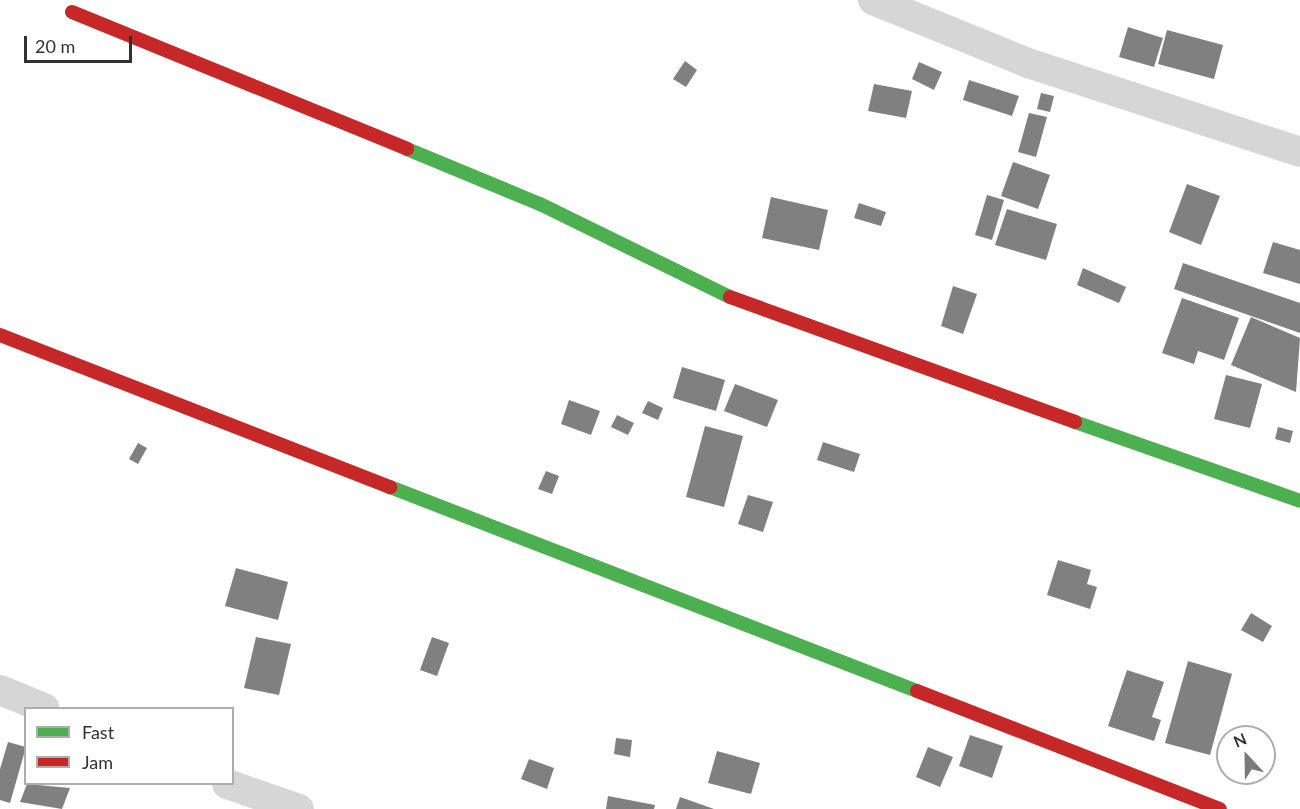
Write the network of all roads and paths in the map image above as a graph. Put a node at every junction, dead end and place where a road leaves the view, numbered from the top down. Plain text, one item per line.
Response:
1 (873, 0) edge
2 (72, 12) dead end
3 (1300, 152) edge
4 (0, 335) edge
5 (1300, 501) edge
6 (0, 690) edge
7 (42, 707) edge
8 (232, 785) edge
9 (300, 809) edge
10 (1220, 809) edge

1 - 3 street
2 - 5 street
4 - 10 street
6 - 7 street
8 - 9 street

